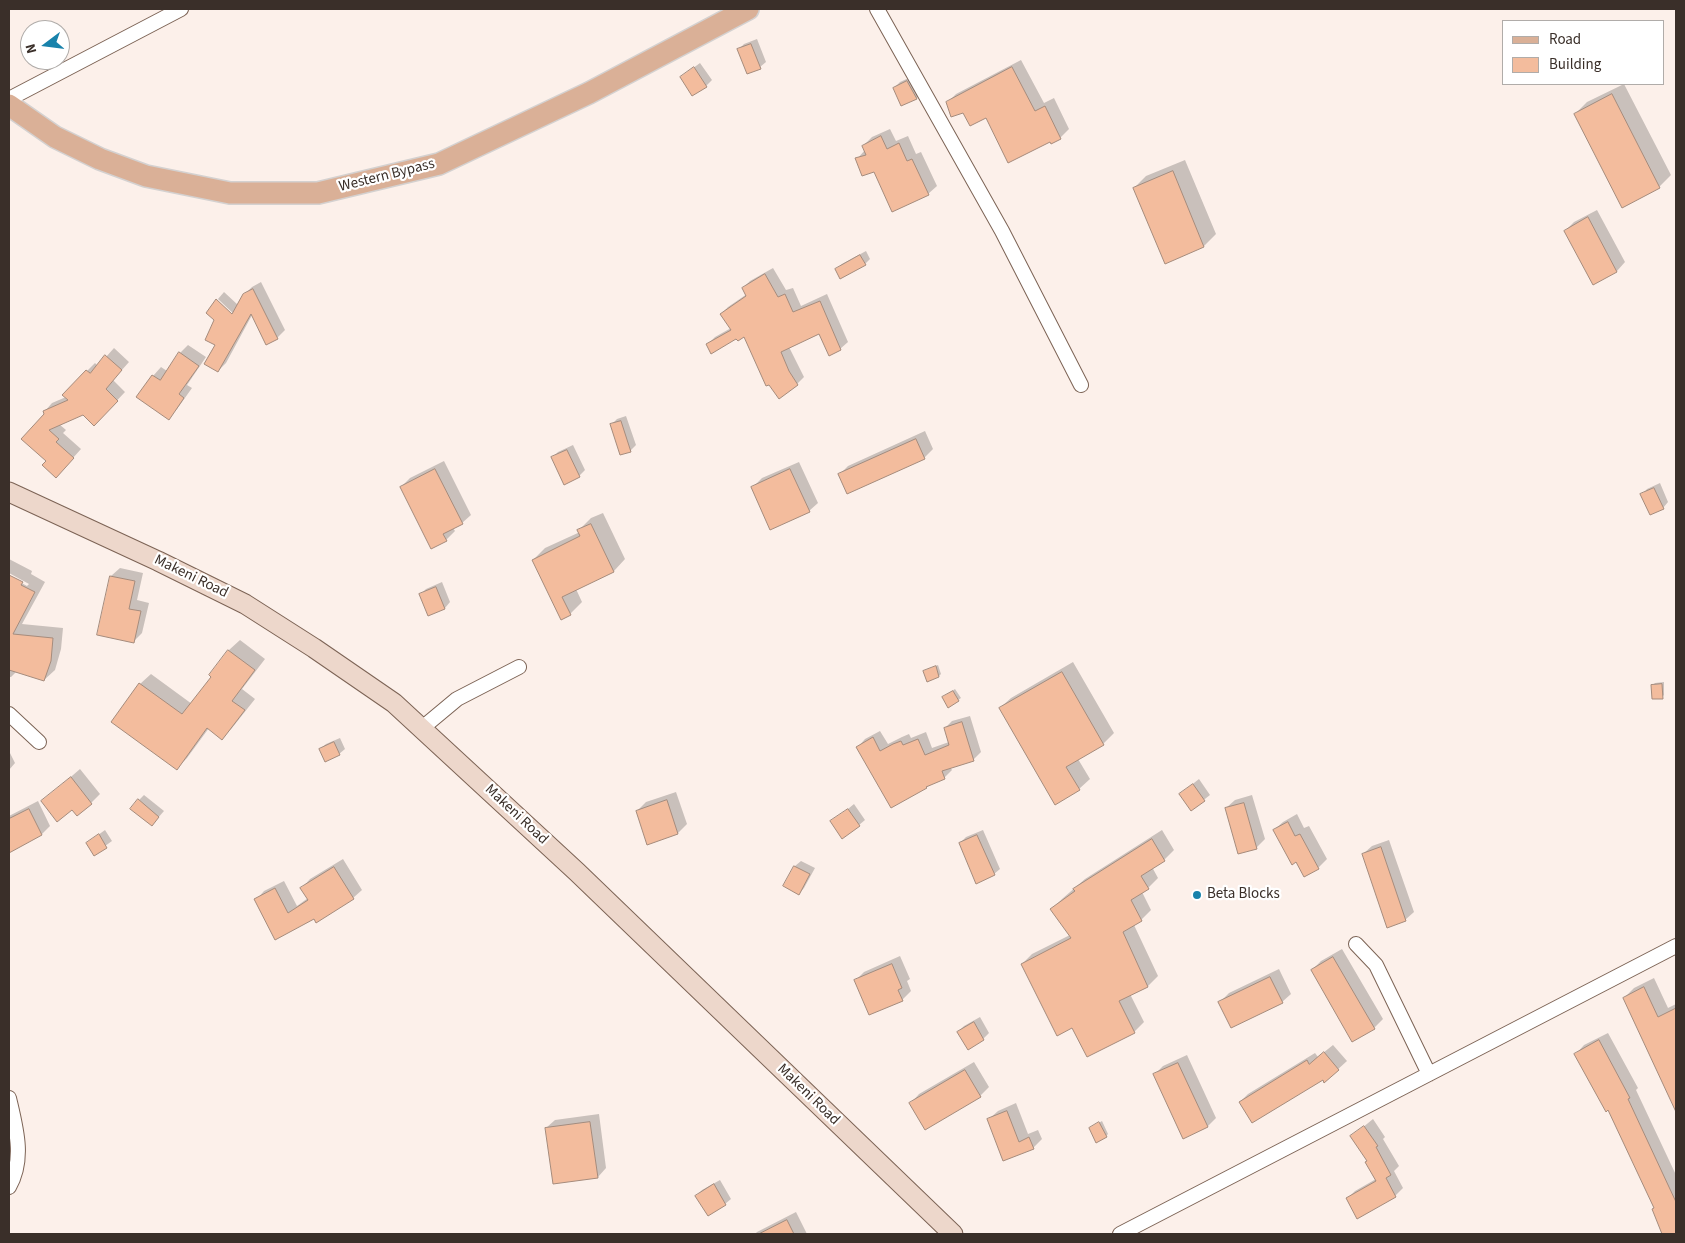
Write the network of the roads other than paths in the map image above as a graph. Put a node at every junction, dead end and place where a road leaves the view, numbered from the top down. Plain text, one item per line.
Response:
1 (181, 9) edge
2 (748, 9) edge
3 (877, 9) edge
4 (9, 99) edge
5 (9, 105) edge
6 (1081, 385) dead end
7 (9, 492) edge
8 (519, 667) dead end
9 (9, 714) edge
10 (421, 728) junction
11 (39, 742) dead end
12 (1356, 944) dead end
13 (1676, 946) edge
14 (1429, 1074) junction
15 (9, 1098) edge
16 (9, 1187) edge
17 (953, 1234) edge
18 (1120, 1234) edge

1 - 4 street
2 - 5 main road, Western Bypass
3 - 6 street
7 - 10 main road, Makeni Road
8 - 10 street
9 - 11 street
10 - 17 main road, Makeni Road
12 - 14 street
13 - 14 street
14 - 18 street
15 - 16 street

